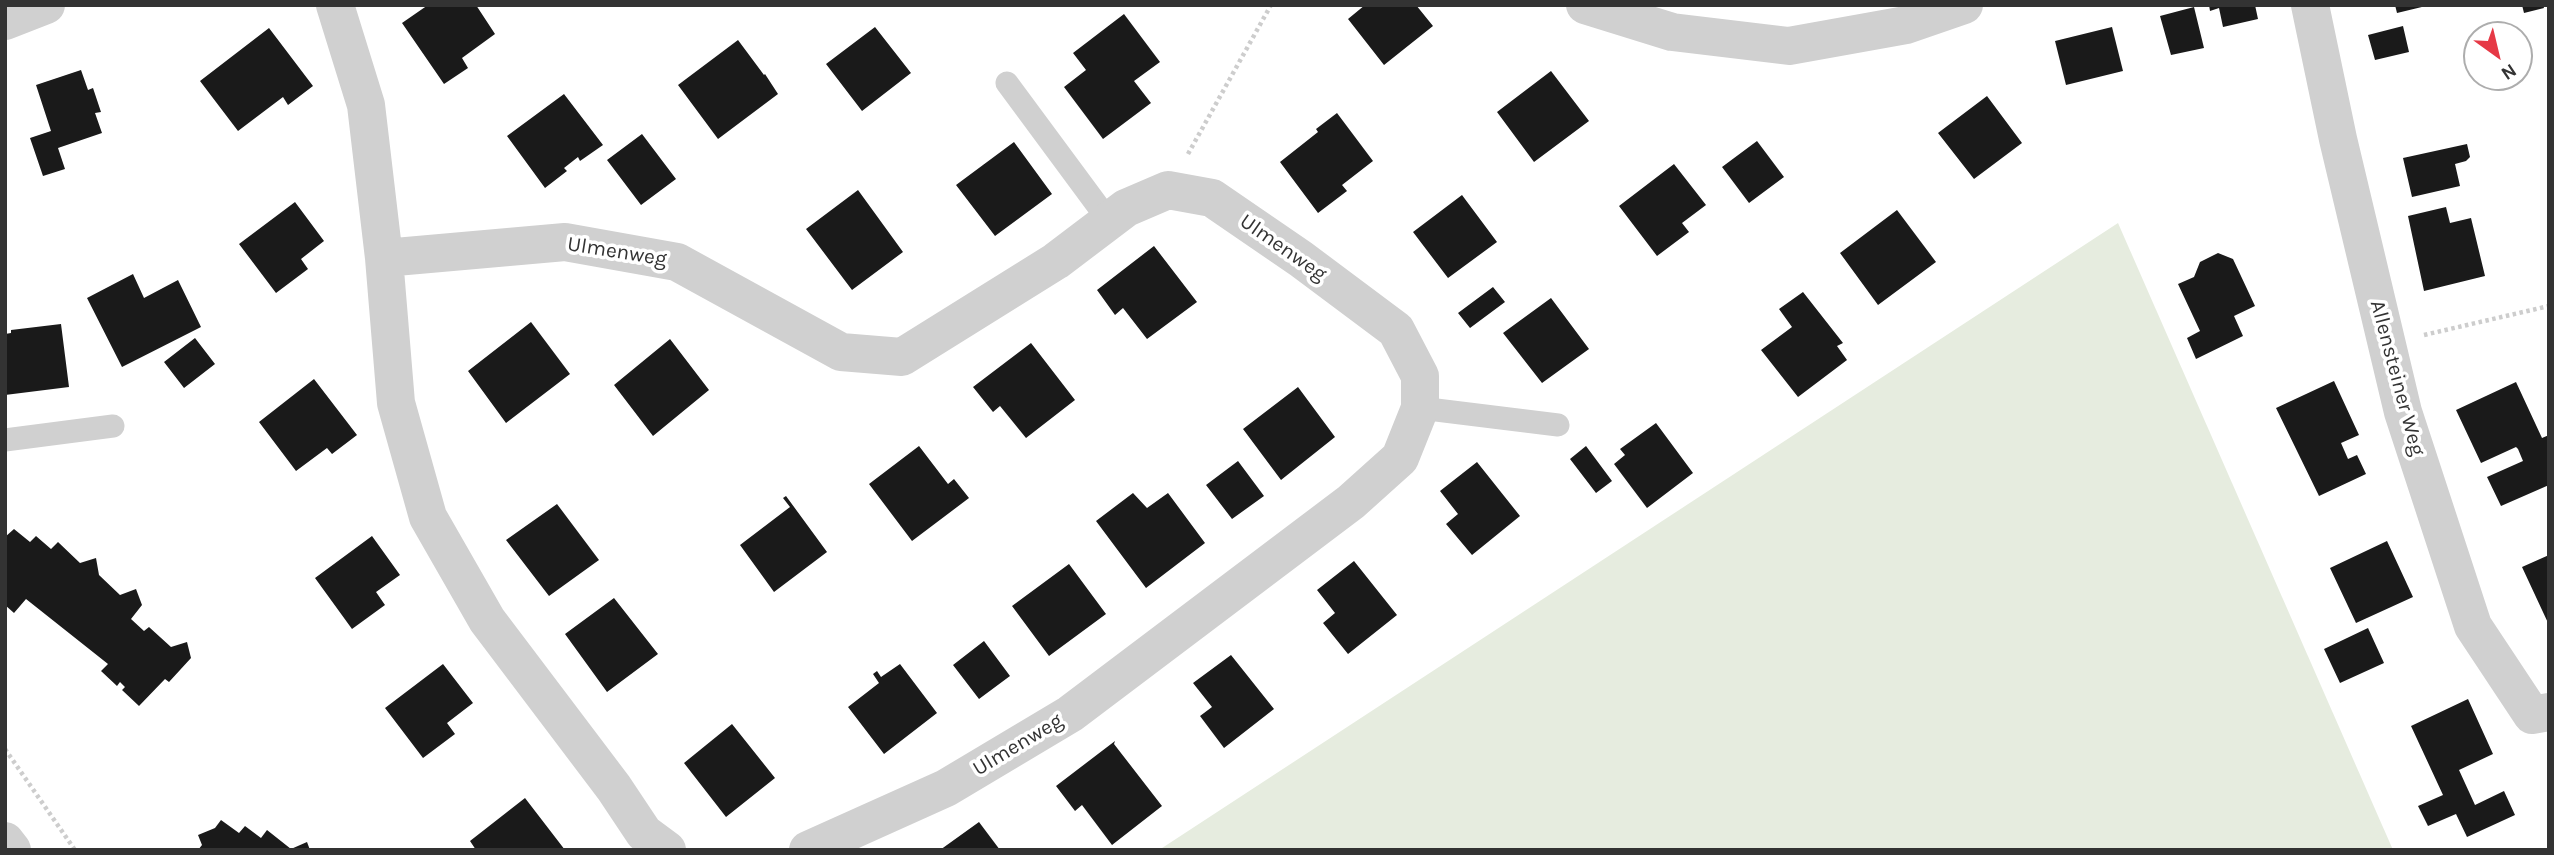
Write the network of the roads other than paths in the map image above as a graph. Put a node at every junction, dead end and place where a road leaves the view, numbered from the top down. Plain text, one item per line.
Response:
1 (46, 5) edge
2 (335, 5) edge
3 (1585, 5) edge
4 (1964, 5) edge
5 (2310, 5) edge
6 (5, 21) edge
7 (1007, 83) dead end
8 (1109, 221) junction
9 (384, 258) junction
10 (1420, 408) junction
11 (1558, 425) dead end
12 (113, 426) dead end
13 (5, 440) edge
14 (2549, 712) edge
15 (5, 841) edge
16 (12, 850) edge
17 (667, 850) edge
18 (808, 850) edge

1 - 6 street
2 - 9 street
3 - 4 street
5 - 14 street, Allensteiner Weg
7 - 8 lane
8 - 9 street, Ulmenweg
8 - 10 street, Ulmenweg
9 - 17 street
10 - 11 lane
10 - 18 street, Ulmenweg
12 - 13 lane
15 - 16 street

